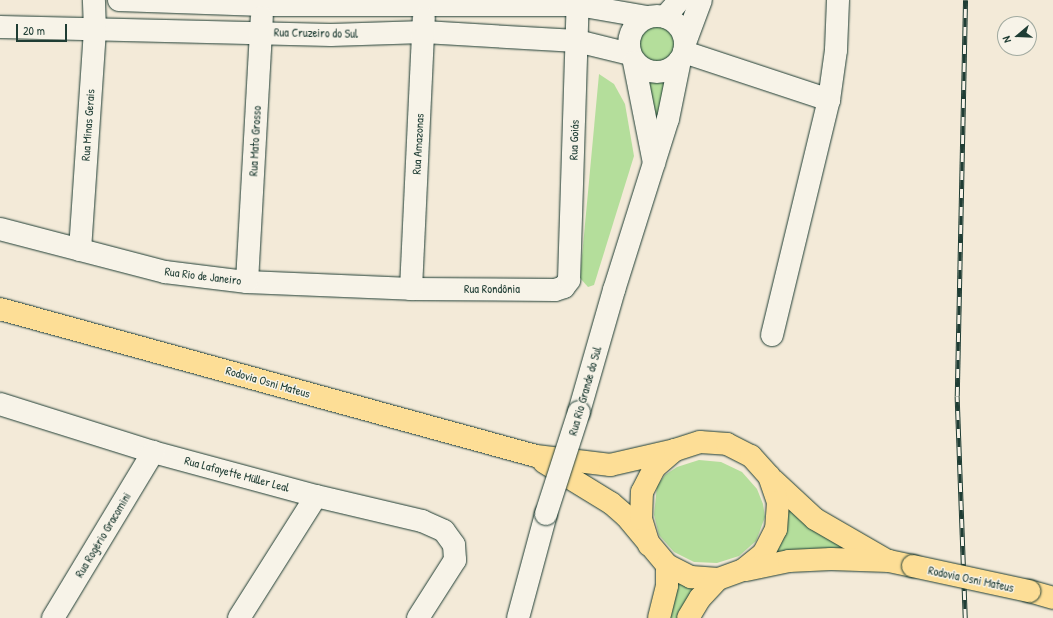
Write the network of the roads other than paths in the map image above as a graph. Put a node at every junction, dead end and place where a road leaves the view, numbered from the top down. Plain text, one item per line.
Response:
1 (94, 0) edge
2 (119, 0) edge
3 (680, 0) edge
4 (700, 0) edge
5 (838, 0) edge
6 (263, 3) edge
7 (423, 3) edge
8 (578, 3) edge
9 (656, 17) junction
10 (0, 27) edge
11 (95, 31) junction
12 (260, 32) junction
13 (424, 32) junction
14 (577, 41) junction
15 (683, 52) junction
16 (632, 58) junction
17 (828, 100) junction
18 (654, 164) junction
19 (0, 229) edge
20 (80, 250) junction
21 (569, 280) joint
22 (247, 282) junction
23 (411, 289) junction
24 (0, 309) edge
25 (772, 335) dead end
26 (0, 405) edge
27 (675, 450) junction
28 (154, 452) junction
29 (536, 456) junction
30 (769, 476) junction
31 (316, 496) junction
32 (649, 545) junction
33 (889, 561) junction
34 (667, 565) junction
35 (743, 570) junction
36 (718, 579) junction
37 (1053, 598) edge
38 (53, 618) edge
39 (239, 618) edge
40 (418, 618) edge
41 (518, 618) edge
42 (659, 618) edge
43 (688, 618) edge

1 - 11 street, Rua Minas Gerais
2 - 6 street
3 - 9 street
4 - 15 street, Rua Rio Grande do Sul
5 - 17 street
6 - 7 street
6 - 12 street, Rua Mato Grosso
7 - 8 street
7 - 13 street, Rua Amazonas
8 - 9 street
8 - 14 street, Rua Goiás
9 - 15 street
9 - 16 street
10 - 11 street, Rua Cruzeiro do Sul
11 - 12 street, Rua Cruzeiro do Sul
11 - 20 street, Rua Minas Gerais
12 - 13 street, Rua Cruzeiro do Sul
12 - 22 street, Rua Mato Grosso
13 - 14 street, Rua Cruzeiro do Sul
13 - 23 street, Rua Amazonas
14 - 16 street, Rua Cruzeiro do Sul
14 - 21 street, Rua Goiás
15 - 16 street
15 - 17 street
15 - 18 street, Rua Rio Grande do Sul
16 - 18 street, Rua Rio Grande do Sul
17 - 25 street
18 - 41 street, Rua Rio Grande do Sul, bridge
19 - 20 street, Rua Rio de Janeiro
20 - 22 street, Rua Rio de Janeiro
21 - 23 street, Rua Rondônia
22 - 23 street, Rua Rio de Janeiro
24 - 29 main road, Rodovia Osni Mateus
26 - 28 street, Rua Lafayette Müller Leal
27 - 29 main road, Rodovia Osni Mateus
27 - 30 main road
27 - 32 main road
28 - 31 street, Rua Lafayette Müller Leal
28 - 38 street, Rua Rogério Gracomini
29 - 32 main road, Rodovia Osni Mateus
30 - 33 main road, Rodovia Osni Mateus
30 - 35 main road
31 - 39 street
31 - 40 street, Rua Lafayette Müller Leal
32 - 34 main road
33 - 35 main road, Rodovia Osni Mateus
33 - 37 main road, Rodovia Osni Mateus, bridge
34 - 36 main road
34 - 42 main road
35 - 36 main road
36 - 43 main road

